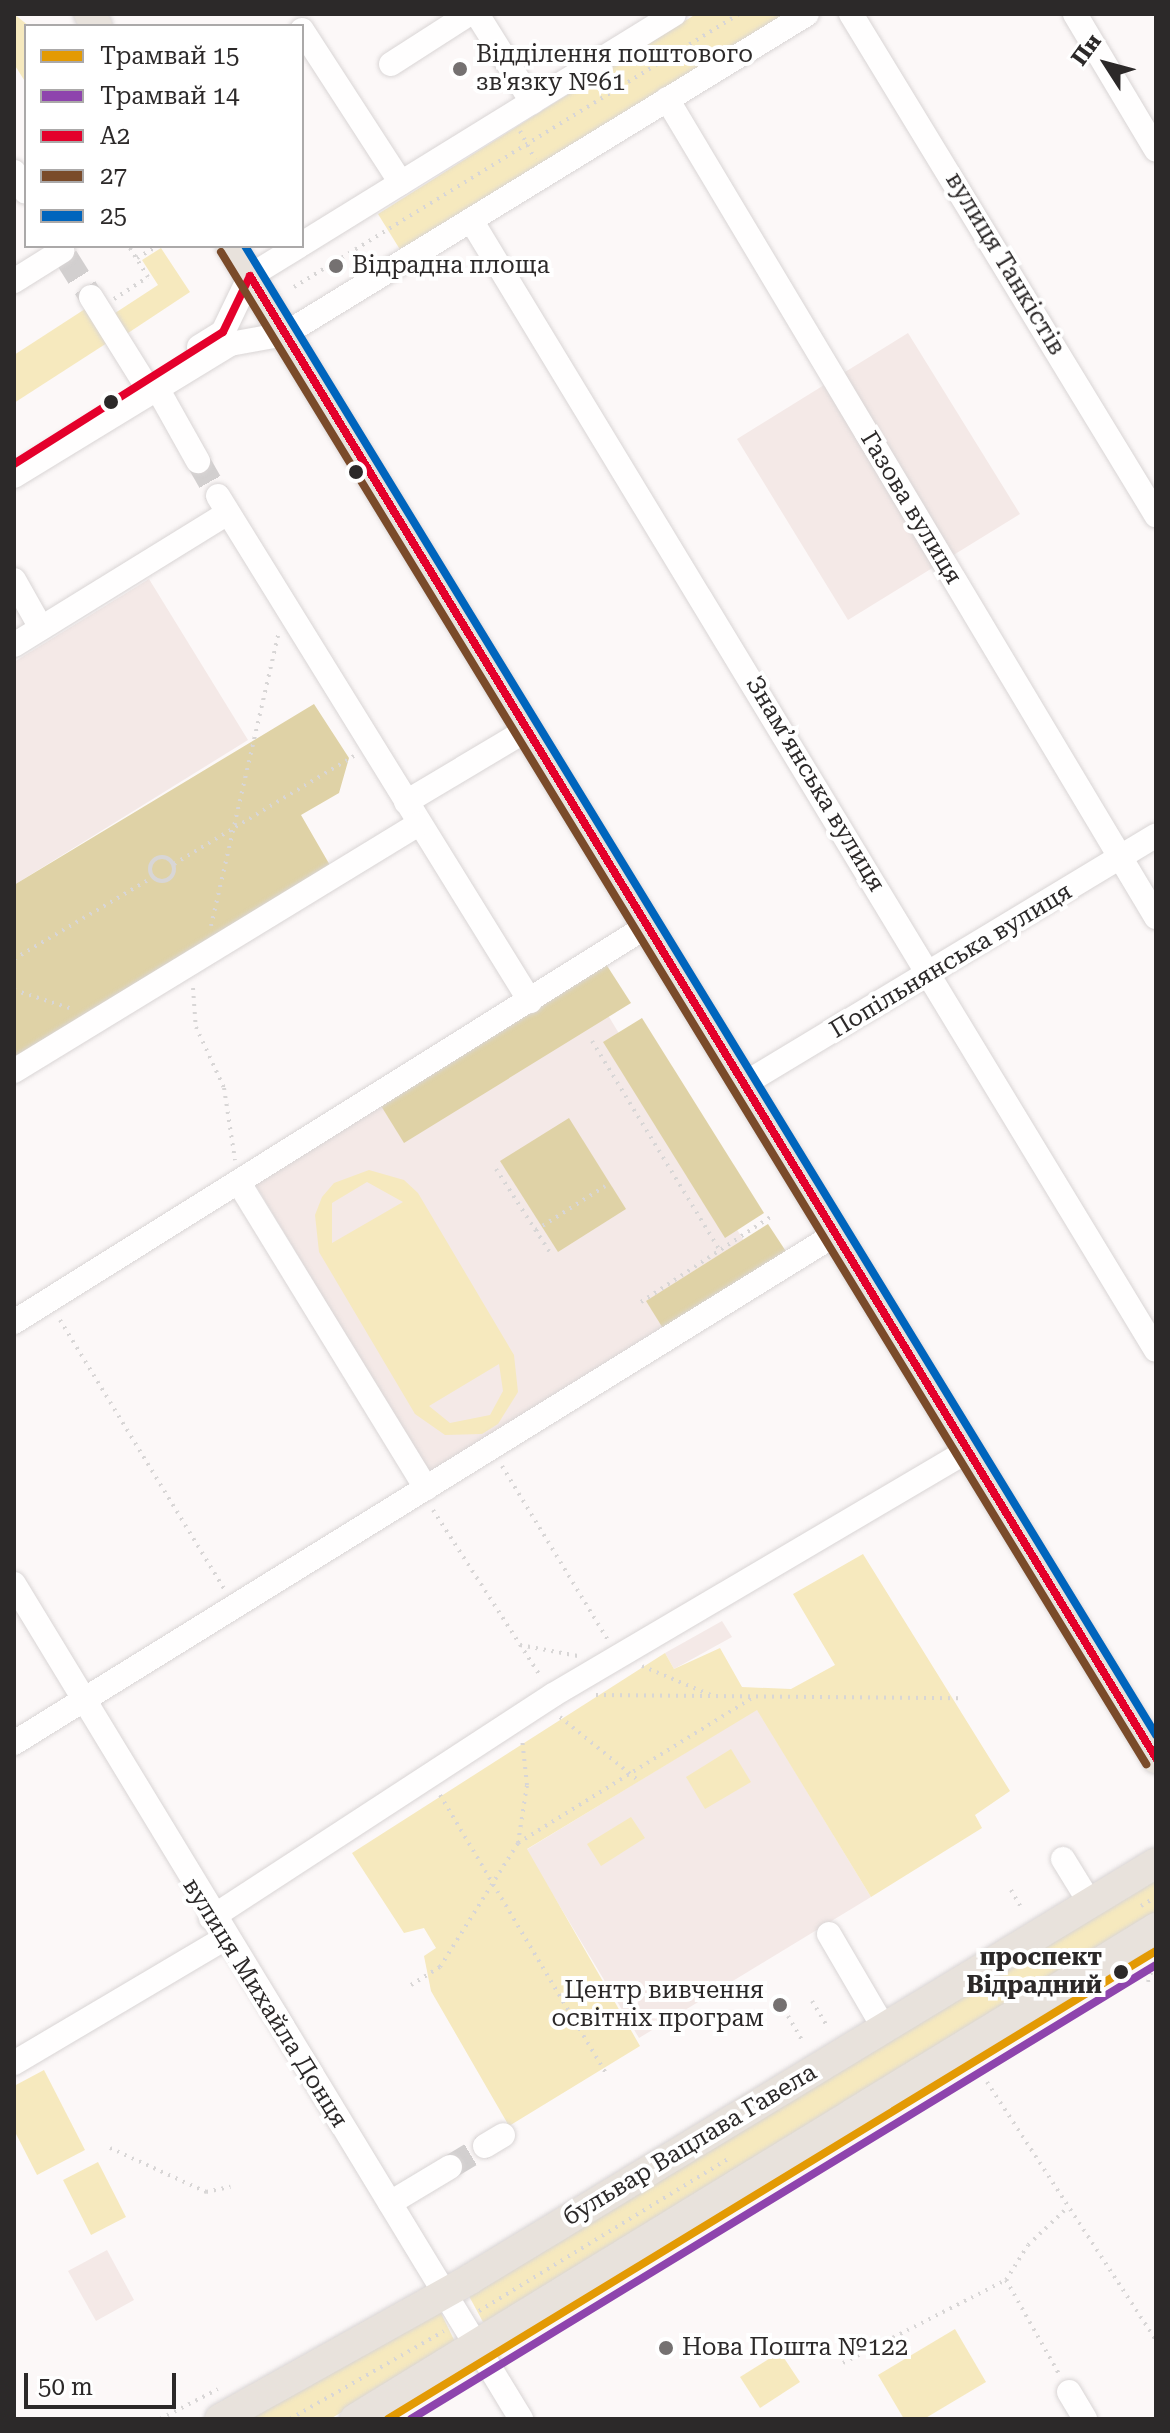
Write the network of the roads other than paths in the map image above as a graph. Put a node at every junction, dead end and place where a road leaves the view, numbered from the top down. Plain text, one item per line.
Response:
1 (469, 14) edge
2 (477, 14) edge
3 (674, 14) edge
4 (807, 14) edge
5 (851, 14) edge
6 (1075, 14) edge
7 (304, 33) edge
8 (391, 64) dead end
9 (667, 99) junction
10 (521, 109) junction
11 (1156, 150) edge
12 (401, 183) junction
13 (471, 220) junction
14 (304, 243) edge
15 (232, 248) edge
16 (296, 248) edge
17 (62, 251) edge
18 (250, 276) junction
19 (14, 281) edge
20 (95, 303) tunnel mouth
21 (285, 334) junction
22 (150, 385) junction
23 (198, 461) tunnel mouth
24 (14, 464) edge
25 (14, 476) edge
26 (1156, 515) edge
27 (14, 580) edge
28 (41, 628) junction
29 (14, 645) edge
30 (527, 730) junction
31 (406, 802) junction
32 (419, 824) junction
33 (1156, 835) edge
34 (1120, 858) junction
35 (1156, 917) edge
36 (647, 926) junction
37 (930, 974) junction
38 (530, 1001) junction
39 (14, 1071) edge
40 (744, 1084) junction
41 (235, 1185) junction
42 (836, 1234) junction
43 (14, 1322) edge
44 (1156, 1350) edge
45 (968, 1451) junction
46 (426, 1488) junction
47 (14, 1584) edge
48 (83, 1701) junction
49 (14, 1743) edge
50 (1156, 1758) edge
51 (1063, 1859) dead end
52 (1156, 1863) edge
53 (1090, 1903) junction
54 (211, 1918) junction
55 (1156, 1928) edge
56 (829, 1934) dead end
57 (224, 1939) junction
58 (884, 2028) junction
59 (14, 2063) edge
60 (450, 2167) tunnel mouth
61 (390, 2203) junction
62 (446, 2293) junction
63 (477, 2349) junction
64 (1069, 2392) road end
65 (220, 2419) edge
66 (355, 2419) edge
67 (521, 2419) edge
68 (1085, 2419) edge

1 - 8 street
2 - 10 street
3 - 10 street
4 - 9 street
5 - 26 street, вулиця Танкістів
6 - 11 street
7 - 12 street
9 - 13 street
9 - 34 street, Газова вулиця
10 - 12 street
12 - 14 street
13 - 21 street
13 - 37 street, Знамʼянська вулиця
15 - 18 main road
16 - 18 street
17 - 19 street
18 - 21 main road
18 - 22 street
20 - 22 street
21 - 22 street
21 - 30 main road
22 - 23 street
22 - 24 street
22 - 25 street
27 - 28 street
28 - 29 street
28 - 31 street
30 - 31 street
30 - 36 main road
31 - 32 street
32 - 38 street
32 - 39 street
33 - 34 street, Попільнянська вулиця
34 - 35 street, Газова вулиця
34 - 37 street, Попільнянська вулиця
36 - 38 street
36 - 40 main road
37 - 40 street, Попільнянська вулиця
37 - 44 street, Знамʼянська вулиця
38 - 41 street
40 - 42 main road
41 - 43 street
41 - 46 street
42 - 45 main road
42 - 46 street
45 - 50 main road
45 - 54 street
46 - 48 street
47 - 48 street, вулиця Михайла Донця
48 - 49 street
48 - 54 street, вулиця Михайла Донця
51 - 53 street
52 - 53 main road, бульвар Вацлава Гавела
53 - 58 main road, бульвар Вацлава Гавела
54 - 57 street, вулиця Михайла Донця
55 - 63 main road
56 - 58 street
57 - 59 street
57 - 61 street, вулиця Михайла Донця
58 - 62 main road, бульвар Вацлава Гавела
60 - 61 street
61 - 62 street, вулиця Михайла Донця
62 - 63 street, вулиця Михайла Донця
62 - 65 main road, бульвар Вацлава Гавела
63 - 66 main road
63 - 67 street, вулиця Михайла Донця
64 - 68 street

